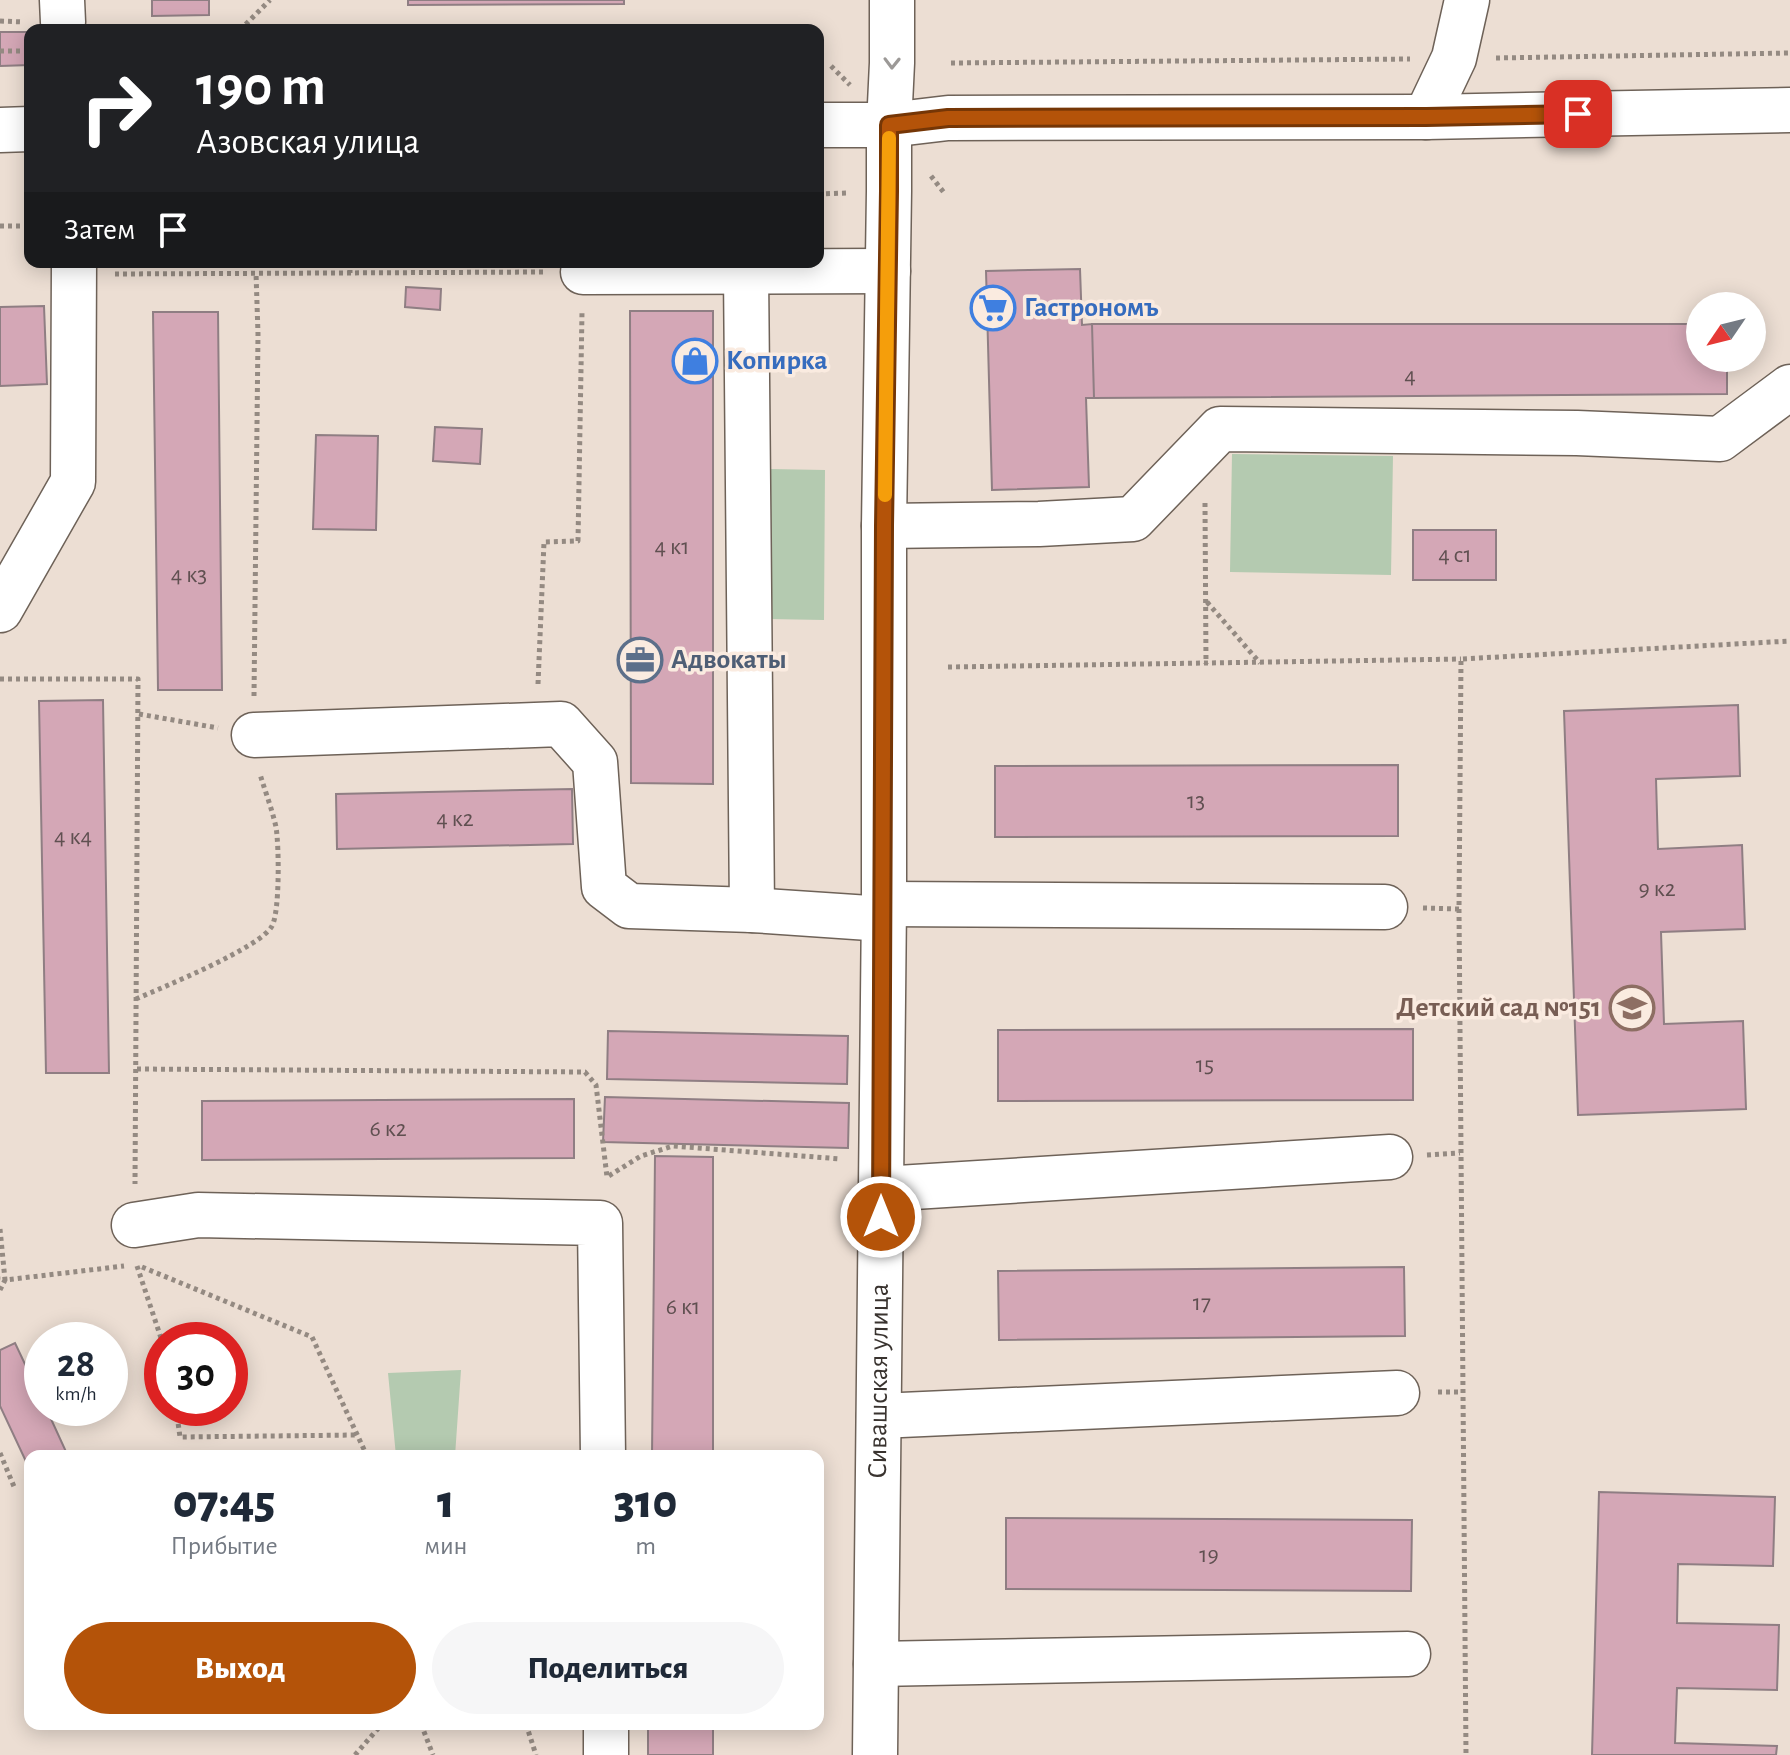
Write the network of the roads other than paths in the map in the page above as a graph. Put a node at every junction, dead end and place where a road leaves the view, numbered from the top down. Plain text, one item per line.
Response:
1 (892, 0) edge
2 (1467, 0) edge
3 (1790, 110) edge
4 (1426, 117) junction
5 (824, 125) edge
6 (889, 125) junction
7 (24, 129) edge
8 (0, 130) edge
9 (74, 268) edge
10 (888, 271) junction
11 (583, 272) road end
12 (746, 272) junction
13 (1790, 387) edge
14 (884, 526) junction
15 (0, 610) edge
16 (254, 735) road end
17 (1385, 907) road end
18 (752, 910) junction
19 (884, 911) junction
20 (1390, 1157) dead end
21 (882, 1189) junction
22 (135, 1245) road end
23 (1397, 1393) dead end
24 (879, 1416) junction
25 (603, 1450) edge
26 (1408, 1654) dead end
27 (876, 1664) junction
28 (606, 1730) edge
29 (606, 1755) edge
30 (875, 1755) edge

1 -> 6 street, Сивашская улица
2 - 4 street
3 - 4 street
4 - 6 street
5 - 6 street
6 - 10 street, Сивашская улица
7 - 8 street
9 - 15 street
10 - 12 street
10 - 14 street, Сивашская улица
11 - 12 street
12 - 18 street
13 - 14 street
14 - 19 street, Сивашская улица
16 - 18 street
17 - 19 street
18 - 19 street
19 - 21 street, Сивашская улица
20 - 21 street
21 - 24 street, Сивашская улица
22 - 25 street
23 - 24 street
24 - 27 street, Сивашская улица
26 - 27 street
27 - 30 street, Сивашская улица
28 - 29 street

